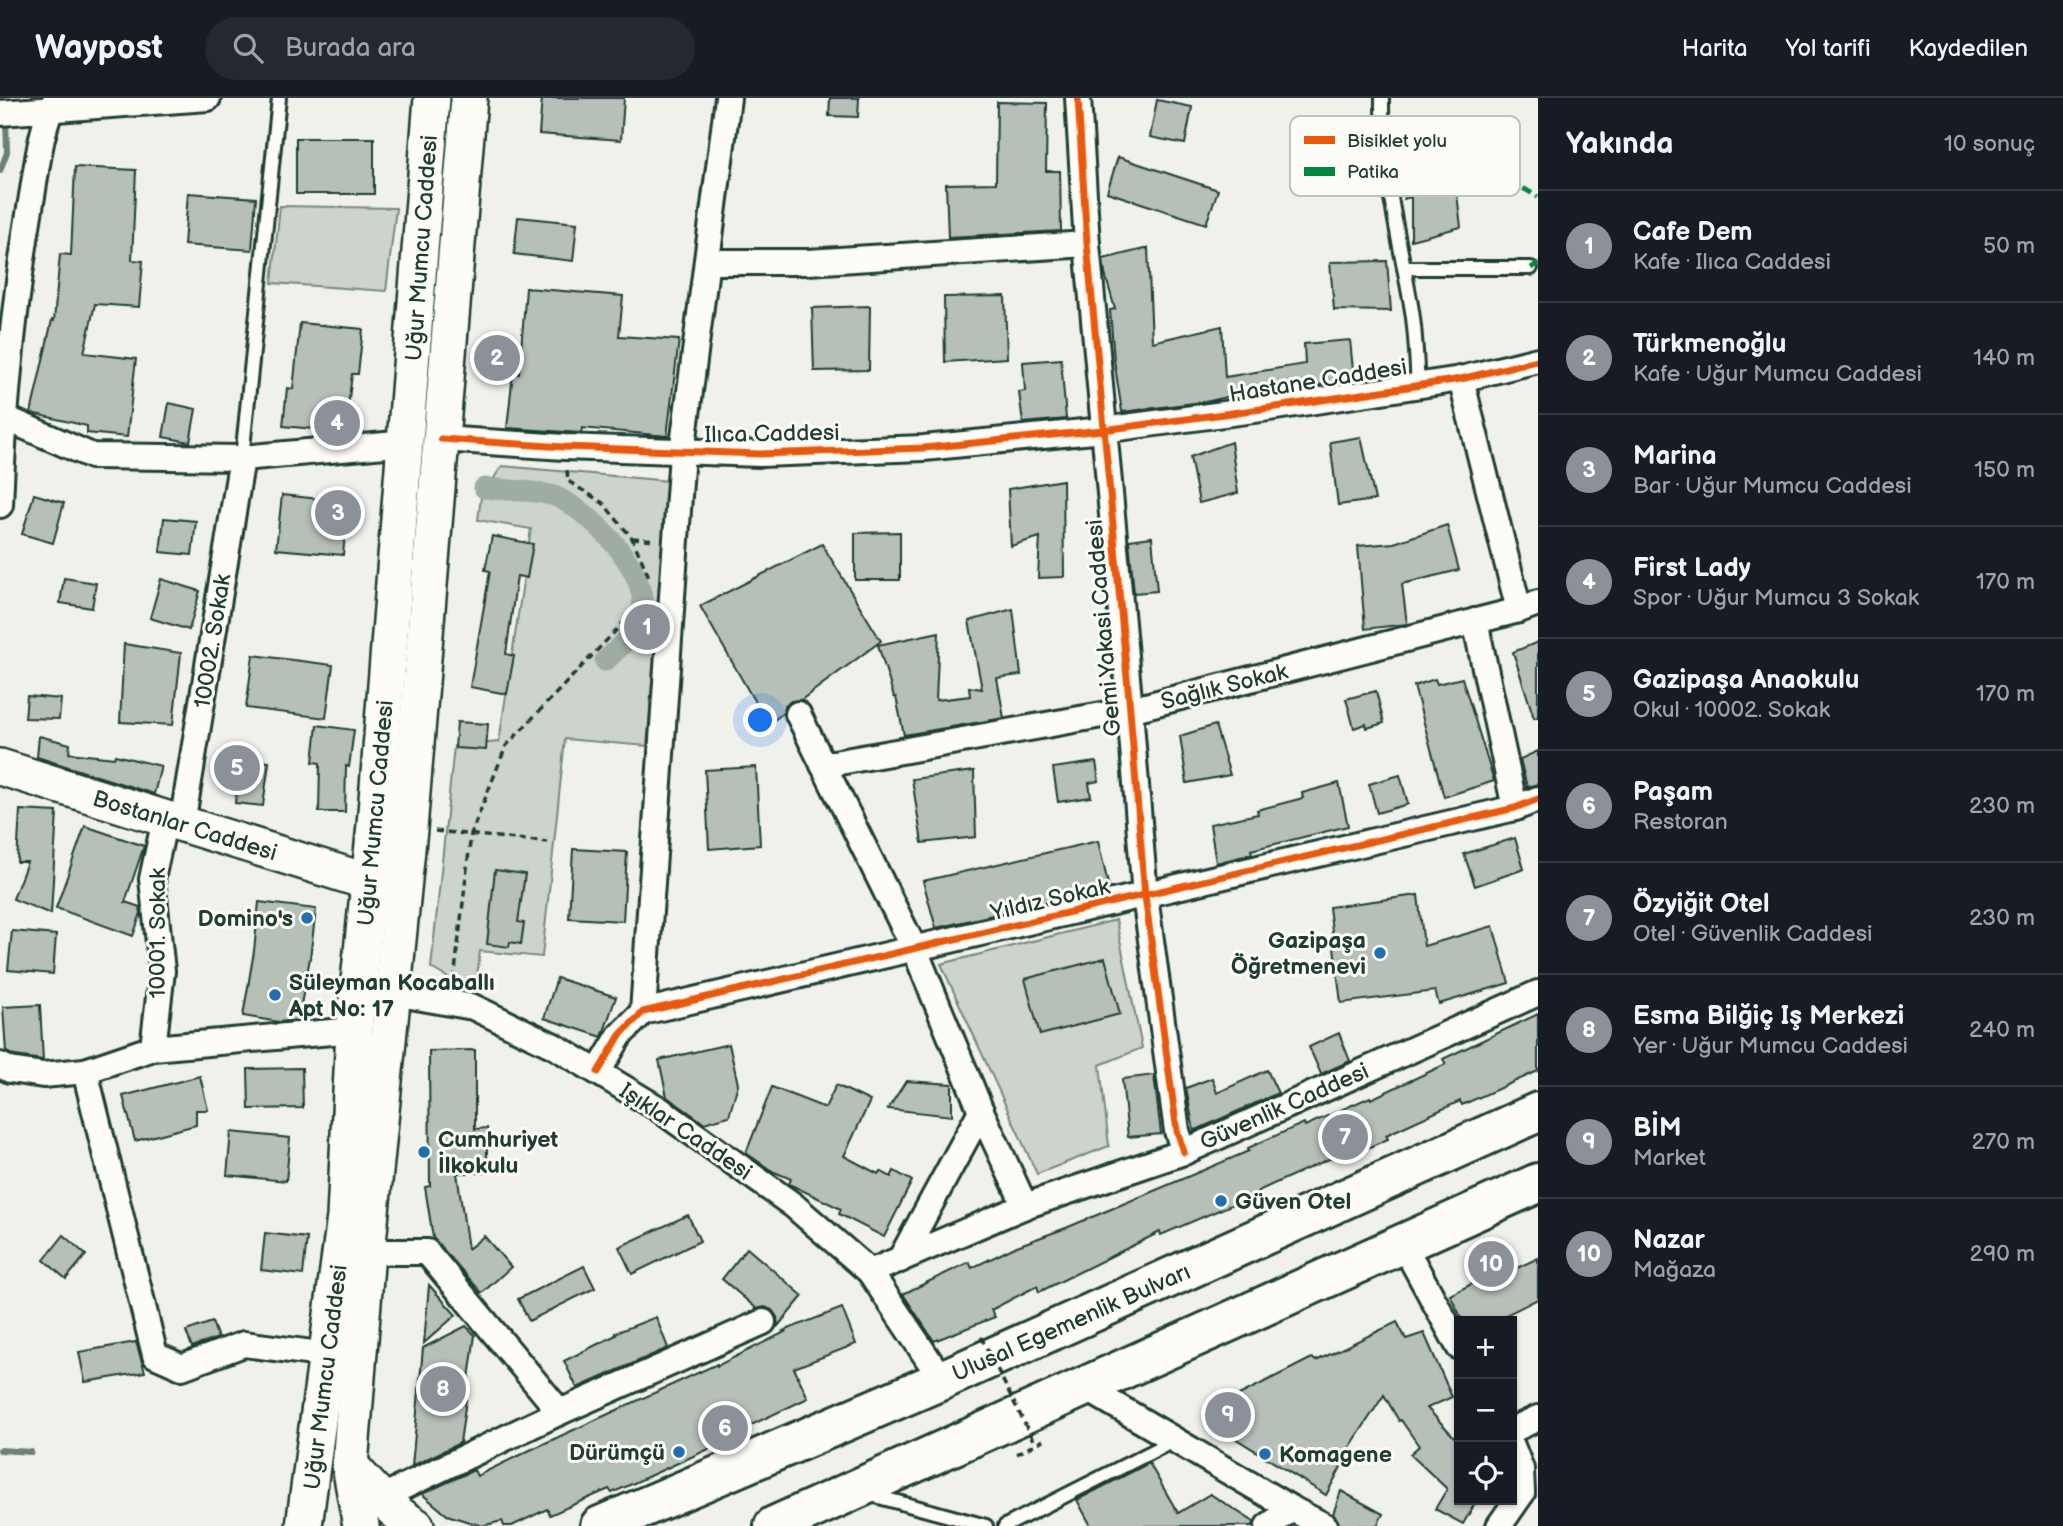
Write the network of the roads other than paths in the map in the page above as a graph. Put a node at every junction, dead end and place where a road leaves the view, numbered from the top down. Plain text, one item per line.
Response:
1 (208, 98) edge
2 (279, 98) edge
3 (432, 98) edge
4 (469, 98) edge
5 (728, 98) edge
6 (1078, 98) edge
7 (1382, 98) edge
8 (53, 104) edge
9 (7, 113) edge
10 (1382, 116) edge
11 (1391, 196) edge
12 (1087, 244) junction
13 (707, 262) junction
14 (1404, 268) junction
15 (1531, 268) dead end
16 (1538, 360) edge
17 (1461, 379) junction
18 (1418, 385) junction
19 (3, 417) junction
20 (1103, 430) junction
21 (442, 439) junction
22 (407, 443) junction
23 (682, 453) junction
24 (242, 458) junction
25 (0, 505) edge
26 (1529, 607) edge
27 (1475, 621) junction
28 (1130, 710) junction
29 (798, 714) dead end
30 (823, 765) junction
31 (0, 767) edge
32 (1527, 804) edge
33 (173, 821) junction
34 (369, 885) junction
35 (1145, 896) junction
36 (915, 950) junction
37 (376, 990) junction
38 (1538, 993) edge
39 (643, 1012) junction
40 (354, 1030) junction
41 (153, 1048) junction
42 (0, 1065) edge
43 (85, 1071) junction
44 (598, 1072) junction
45 (981, 1111) junction
46 (1538, 1112) edge
47 (1184, 1152) junction
48 (1538, 1183) edge
49 (1025, 1206) junction
50 (1402, 1242) junction
51 (367, 1252) junction
52 (900, 1259) junction
53 (870, 1272) junction
54 (763, 1322) dead end
55 (1454, 1338) edge
56 (328, 1355) junction
57 (942, 1380) junction
58 (1086, 1388) junction
59 (560, 1412) junction
60 (1538, 1418) edge
61 (1517, 1428) edge
62 (1175, 1440) junction
63 (1517, 1459) edge
64 (854, 1490) junction
65 (1530, 1495) edge
66 (1293, 1509) junction
67 (371, 1512) edge
68 (304, 1526) edge
69 (416, 1526) edge
70 (600, 1526) edge
71 (774, 1526) edge
72 (986, 1526) edge
73 (1005, 1526) edge
74 (1268, 1526) edge
75 (1325, 1526) edge
76 (1499, 1526) edge

1 - 8 street
2 - 24 lane
3 - 22 main road, Uğur Mumcu Caddesi
4 - 21 main road, Uğur Mumcu Caddesi
5 - 13 street
6 - 12 street, Gemi Yakasi Caddesi
7 - 10 lane
8 - 9 street
8 - 19 street
11 - 14 lane
12 - 13 street
12 - 20 street, Gemi Yakasi Caddesi
13 - 23 street
14 - 15 lane
14 - 18 lane
16 - 17 street, Hastane Caddesi
17 - 18 street, Hastane Caddesi
17 - 26 street
18 - 20 street, Hastane Caddesi
19 - 24 street
19 - 25 street
20 - 23 street, Ilıca Caddesi
20 - 28 street, Gemi Yakasi Caddesi
21 - 23 street, Ilıca Caddesi
21 - 37 main road, Uğur Mumcu Caddesi
22 - 24 street
22 - 34 main road, Uğur Mumcu Caddesi
23 - 39 street
24 - 33 street, 10002. Sokak
26 - 27 street, Sağlık Sokak
27 - 28 street, Sağlık Sokak
27 - 32 street
28 - 30 street, Sağlık Sokak
28 - 35 street, Gemi Yakasi Caddesi
29 - 30 street
30 - 36 street
31 - 33 main road, Bostanlar Caddesi
32 - 35 street, Yıldız Sokak
33 - 34 main road, Bostanlar Caddesi
33 - 41 street, 10001. Sokak
34 - 37 main road, Uğur Mumcu Caddesi
35 - 36 street, Yıldız Sokak
35 - 47 street, Gemi Yakasi Caddesi
36 - 39 street, Yıldız Sokak
36 - 45 street
37 - 40 main road, Uğur Mumcu Caddesi
37 - 44 street, Işıklar Caddesi
37 - 51 main road, Uğur Mumcu Caddesi
38 - 47 street, Güvenlik Caddesi
39 - 44 street
40 - 41 street
40 - 56 main road, Uğur Mumcu Caddesi
41 - 43 street
42 - 43 street
43 - 56 street
44 - 53 street, Işıklar Caddesi
45 - 49 street
45 - 52 street
46 - 57 highway, Ulusal Egemenlik Bulvarı
47 - 49 street, Güvenlik Caddesi
48 - 50 highway
49 - 52 street, Güvenlik Caddesi
50 - 55 street
50 - 58 highway
51 - 59 street
51 - 67 main road, Uğur Mumcu Caddesi
52 - 53 street, Güvenlik Caddesi
53 - 57 street, Işıklar Caddesi
54 - 59 street
56 - 68 main road, Uğur Mumcu Caddesi
57 - 70 highway, Ulusal Egemenlik Bulvarı
58 - 62 street
58 - 64 highway
59 - 67 street
60 - 61 street
62 - 66 street
62 - 73 lane
63 - 65 street
64 - 71 highway
64 - 72 lane
65 - 76 street
66 - 74 street
66 - 75 street
67 - 69 main road

